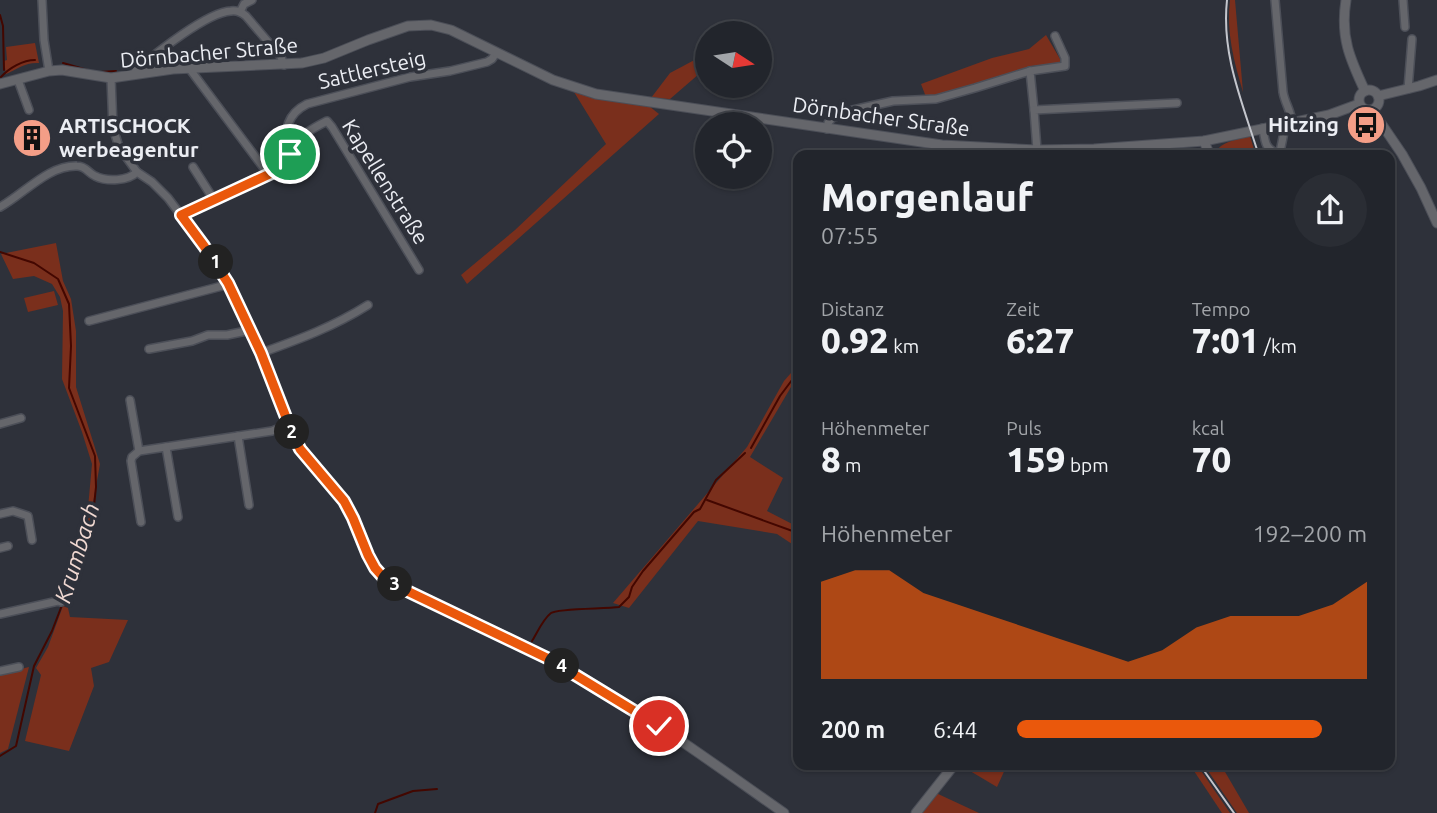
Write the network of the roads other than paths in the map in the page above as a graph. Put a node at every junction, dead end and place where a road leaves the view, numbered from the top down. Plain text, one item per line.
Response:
1 (42, 0) edge
2 (251, 0) edge
3 (1275, 0) edge
4 (1346, 0) edge
5 (1403, 0) edge
6 (240, 12) junction
7 (1405, 27) dead end
8 (1055, 36) dead end
9 (1412, 39) dead end
10 (496, 53) junction
11 (284, 65) junction
12 (189, 68) junction
13 (49, 71) junction
14 (1030, 71) junction
15 (133, 75) junction
16 (111, 78) junction
17 (1437, 79) edge
18 (18, 80) junction
19 (0, 83) edge
20 (1408, 89) junction
21 (1365, 91) junction
22 (1377, 96) junction
23 (1177, 103) dead end
24 (1359, 104) junction
25 (29, 110) dead end
26 (1034, 110) junction
27 (1372, 110) junction
28 (1288, 124) junction
29 (827, 128) junction
30 (1263, 128) junction
31 (1204, 141) junction
32 (291, 149) junction
33 (1037, 150) junction
34 (1208, 150) edge
35 (1269, 150) edge
36 (1281, 150) edge
37 (193, 167) dead end
38 (137, 173) junction
39 (269, 175) junction
40 (214, 200) junction
41 (0, 207) edge
42 (181, 215) junction
43 (1437, 223) edge
44 (419, 270) dead end
45 (228, 283) junction
46 (368, 305) dead end
47 (89, 321) dead end
48 (251, 330) junction
49 (149, 349) dead end
50 (261, 353) junction
51 (130, 400) dead end
52 (21, 418) dead end
53 (0, 424) edge
54 (289, 425) junction
55 (238, 436) junction
56 (166, 447) junction
57 (139, 451) junction
58 (249, 505) dead end
59 (0, 514) edge
60 (178, 517) dead end
61 (141, 522) dead end
62 (32, 540) dead end
63 (61, 602) dead end
64 (0, 614) edge
65 (19, 667) dead end
66 (0, 671) edge
67 (950, 770) edge
68 (784, 813) edge
69 (916, 813) edge

1 - 13 street
2 - 6 street
3 - 28 street
4 - 21 street
5 - 7 street
6 - 11 street
6 - 15 street
8 - 14 street
9 - 20 street
10 - 11 street, Dörnbacher Straße
10 - 29 street, Dörnbacher Straße
10 - 32 street, Sattlersteig
11 - 12 street, Dörnbacher Straße
12 - 15 street, Dörnbacher Straße
12 - 39 street
13 - 16 street, Dörnbacher Straße
13 - 18 street, Dörnbacher Straße
14 - 26 street
14 - 29 street
15 - 16 street, Dörnbacher Straße
16 - 38 street
17 - 20 street
18 - 19 street, Dörnbacher Straße
18 - 25 street
20 - 22 street
21 - 22 street
21 - 24 street
22 - 27 street
23 - 26 street
24 - 27 street
24 - 28 street, Dörnbacher Straße
26 - 33 street
27 - 43 street
28 - 30 street, Dörnbacher Straße
28 - 36 street
29 - 33 street, Dörnbacher Straße
30 - 31 street, Dörnbacher Straße
30 - 35 street
31 - 33 street, Dörnbacher Straße
31 - 34 street
32 - 39 street, Kapellenstraße
32 - 44 street, Kapellenstraße
37 - 40 street
38 - 41 street
38 - 42 street
39 - 40 street, Kapellenstraße
40 - 42 street, Kapellenstraße
42 - 45 street
45 - 47 street
45 - 48 street
46 - 50 street
48 - 49 street
48 - 50 street
50 - 54 street
51 - 57 street
52 - 53 street
54 - 55 street
54 - 68 street
55 - 56 street
55 - 58 street
56 - 57 street
56 - 60 street
57 - 61 street
59 - 62 street
63 - 64 street
65 - 66 street
67 - 69 street

